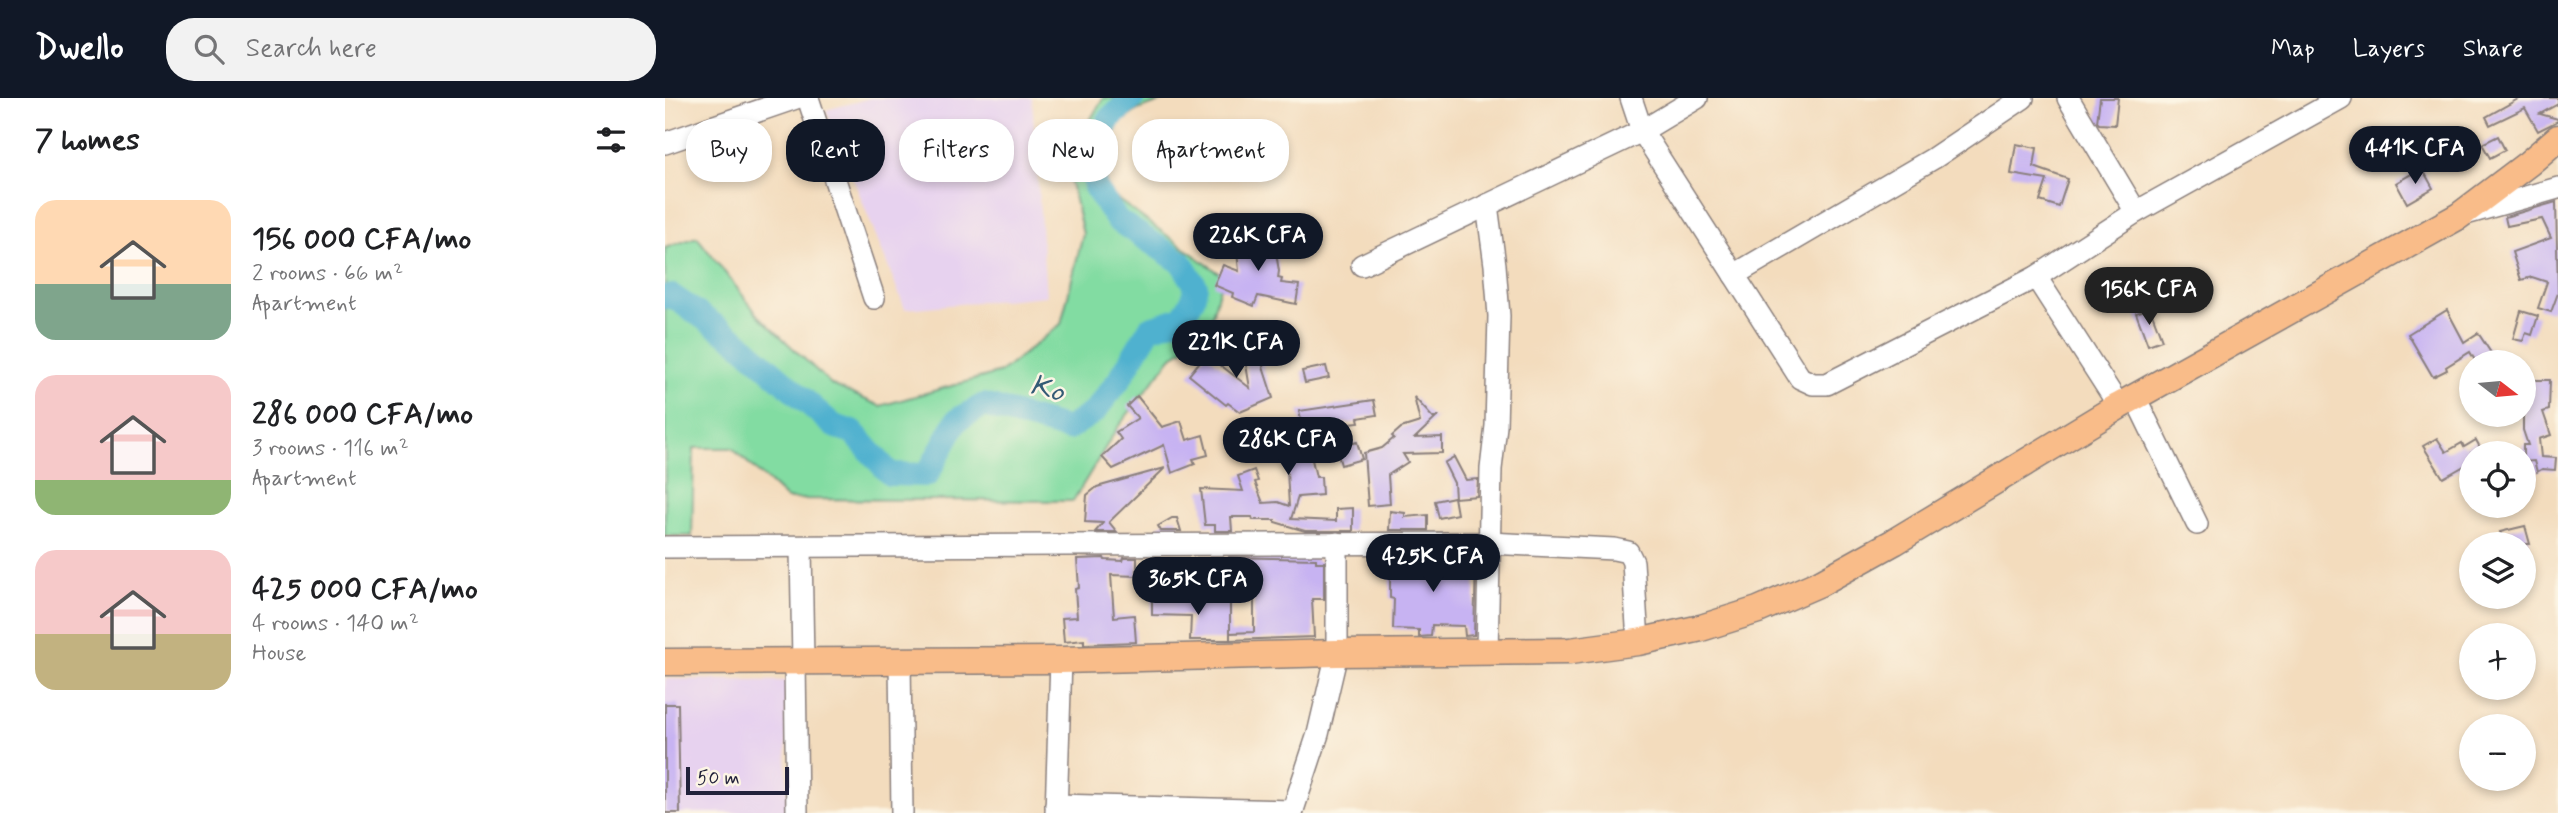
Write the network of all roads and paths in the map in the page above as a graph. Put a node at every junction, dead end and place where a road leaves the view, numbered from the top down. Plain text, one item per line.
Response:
1 (796, 98) edge
2 (808, 98) edge
3 (1631, 98) edge
4 (1697, 98) edge
5 (2023, 98) edge
6 (2068, 98) edge
7 (2341, 98) edge
8 (1642, 131) junction
9 (2558, 138) edge
10 (665, 143) edge
11 (2558, 188) edge
12 (1487, 205) junction
13 (2136, 212) junction
14 (2459, 216) junction
15 (1363, 265) dead end
16 (1734, 275) junction
17 (2036, 277) junction
18 (874, 299) dead end
19 (2127, 402) junction
20 (2197, 523) dead end
21 (1337, 542) junction
22 (1489, 543) junction
23 (665, 547) edge
24 (801, 548) junction
25 (1638, 642) junction
26 (1487, 652) junction
27 (1337, 653) junction
28 (1061, 660) junction
29 (900, 661) junction
30 (665, 662) edge
31 (799, 662) junction
32 (1056, 809) edge
33 (1292, 812) edge
34 (797, 813) edge
35 (902, 813) edge

1 - 10 street
2 - 18 street
3 - 8 street
4 - 8 street
5 - 16 street
6 - 13 street
7 - 13 street
8 - 12 street
8 - 16 street
9 - 14 main road
11 - 14 street
12 - 15 street
12 - 22 street
13 - 17 street
14 - 19 main road
16 - 17 street
17 - 19 street
19 - 20 street
19 - 25 main road
21 - 22 street
21 - 24 street
21 - 27 street
22 - 25 street
22 - 26 street
23 - 24 street
24 - 31 street
25 - 26 main road
26 - 27 main road
27 - 28 main road
27 - 33 street
28 - 29 main road
28 - 32 street
29 - 31 main road
29 - 35 street
30 - 31 main road
31 - 34 street
32 - 33 street

